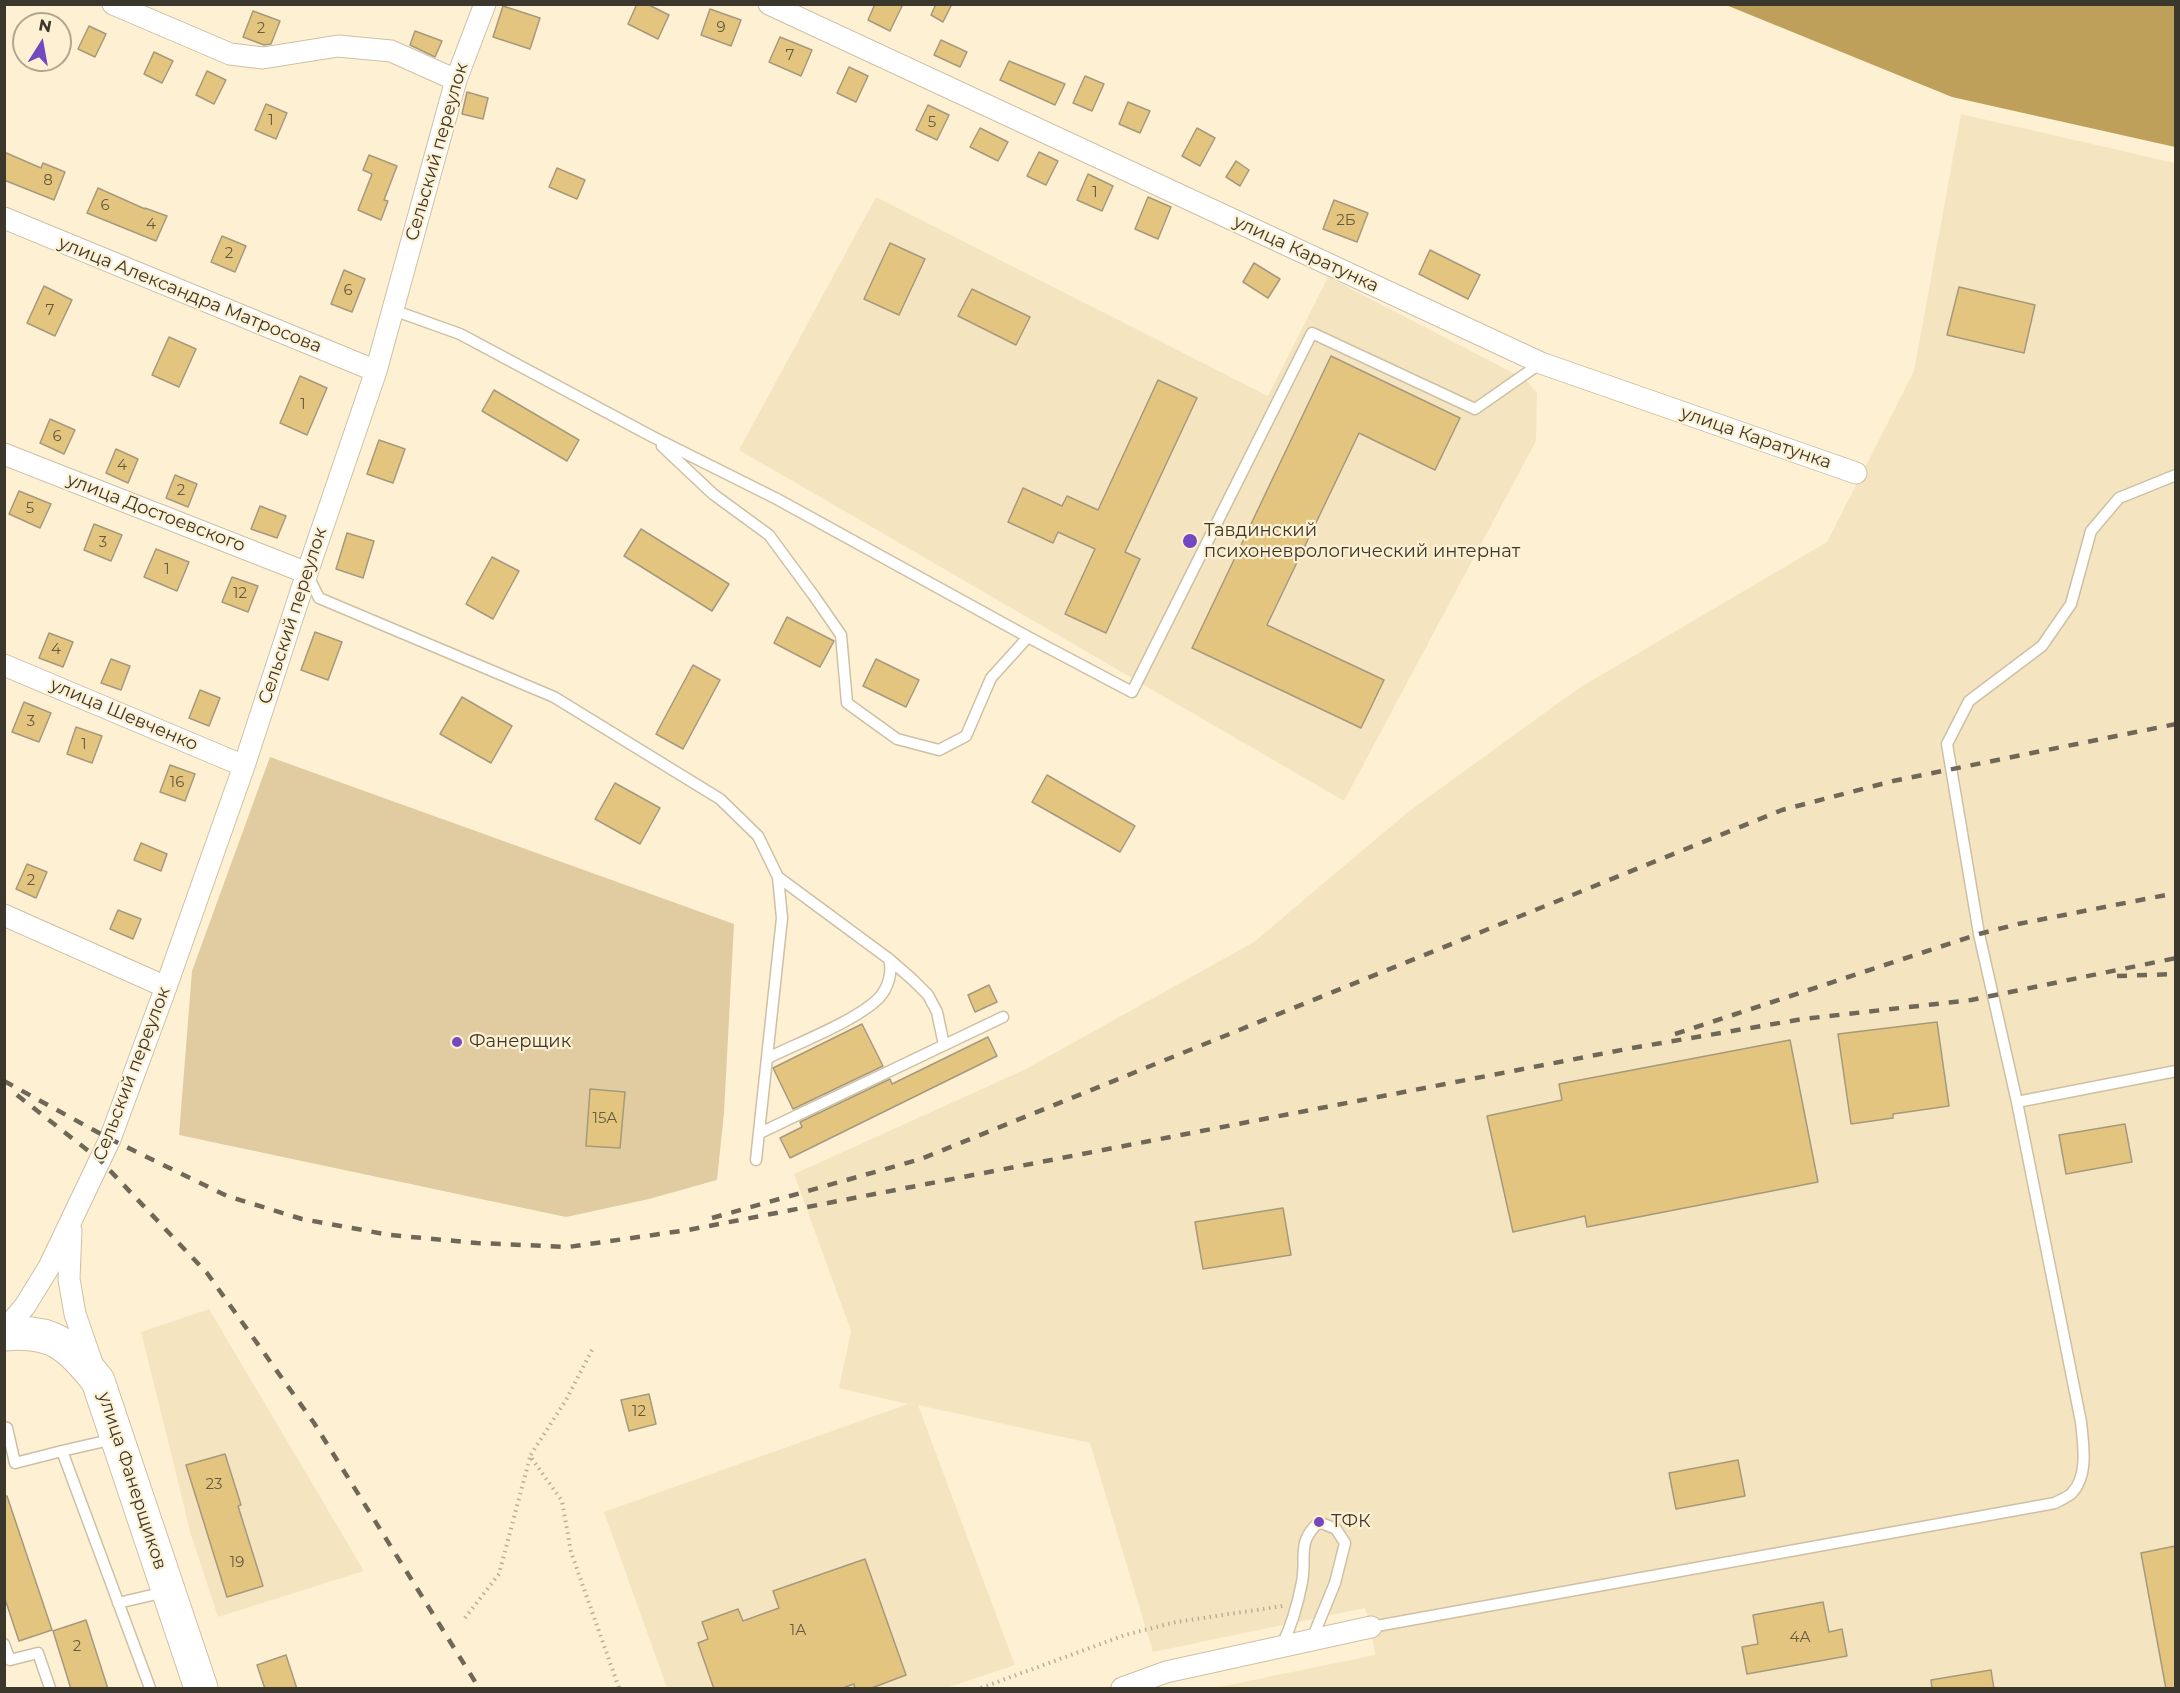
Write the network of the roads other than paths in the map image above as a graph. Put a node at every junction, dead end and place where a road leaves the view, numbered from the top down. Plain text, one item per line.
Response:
1 (112, 4) edge
2 (485, 4) edge
3 (769, 4) edge
4 (456, 80) junction
5 (4, 218) edge
6 (393, 310) junction
7 (1540, 363) junction
8 (376, 371) junction
9 (654, 437) junction
10 (4, 454) edge
11 (1856, 473) dead end
12 (2175, 475) edge
13 (306, 573) junction
14 (1028, 637) junction
15 (4, 665) edge
16 (244, 766) junction
17 (778, 877) junction
18 (4, 915) edge
19 (889, 959) junction
20 (166, 987) junction
21 (1003, 1017) dead end
22 (944, 1045) junction
23 (768, 1058) junction
24 (2175, 1071) edge
25 (2017, 1102) junction
26 (760, 1133) junction
27 (756, 1160) dead end
28 (73, 1218) junction
29 (4, 1333) edge
30 (98, 1381) junction
31 (4, 1427) edge
32 (117, 1438) junction
33 (62, 1451) junction
34 (168, 1591) junction
35 (118, 1603) junction
36 (1371, 1627) joint
37 (1312, 1640) junction
38 (4, 1644) edge
39 (1280, 1648) junction
40 (50, 1689) edge
41 (150, 1689) edge
42 (201, 1689) edge
43 (1122, 1689) edge

1 - 4 street
2 - 4 street, Сельский переулок
3 - 7 street, улица Каратунка
4 - 6 street, Сельский переулок
5 - 8 street, улица Александра Матросова
6 - 8 street, Сельский переулок
6 - 9 lane
7 - 11 street, улица Каратунка
7 - 14 lane
8 - 13 street, Сельский переулок
9 - 14 lane
9 - 14 lane
10 - 13 street, улица Достоевского
12 - 25 lane
13 - 16 street, Сельский переулок
13 - 17 lane
15 - 16 street, улица Шевченко
16 - 20 street, Сельский переулок
17 - 19 lane
17 - 23 lane
18 - 20 street
19 - 22 lane
19 - 23 lane
20 - 28 street, Сельский переулок
21 - 22 lane
22 - 26 lane
23 - 26 lane
24 - 25 lane
25 - 36 lane
26 - 27 lane
28 - 29 street, Сельский переулок
28 - 30 street, Сельский переулок
29 - 30 main road, улица Фанерщиков
30 - 32 main road, улица Фанерщиков
31 - 33 lane
32 - 33 lane
32 - 34 main road, улица Фанерщиков
33 - 35 lane
34 - 35 lane
34 - 42 main road, улица Фанерщиков
35 - 41 lane
36 - 37 street
37 - 39 street
37 - 39 lane
38 - 40 lane
39 - 43 street

